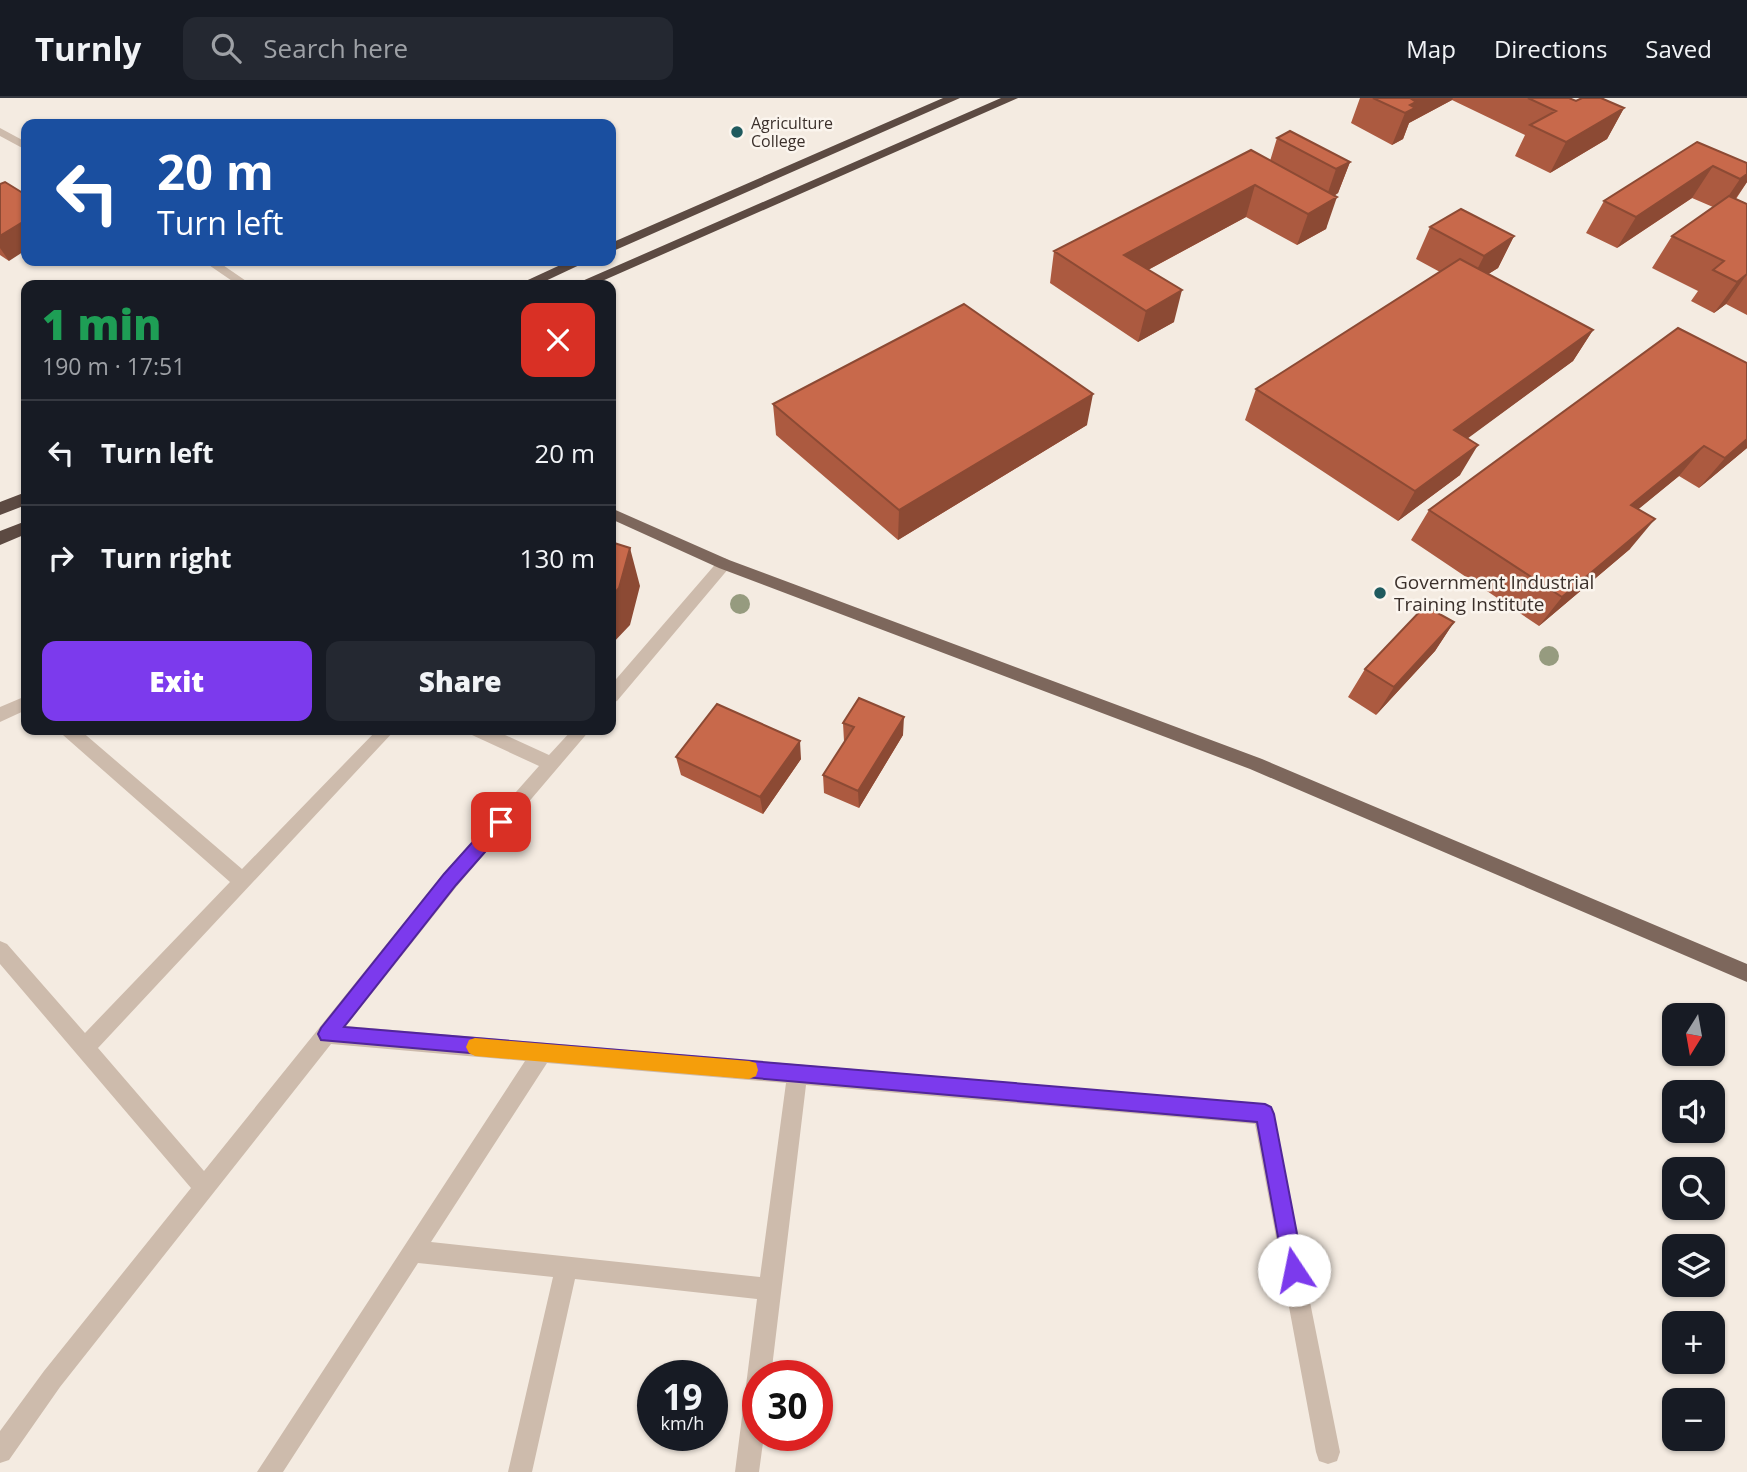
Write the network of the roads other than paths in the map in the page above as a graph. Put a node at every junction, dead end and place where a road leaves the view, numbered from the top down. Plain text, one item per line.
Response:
1 (954, 98) edge
2 (1012, 98) edge
3 (0, 131) edge
4 (21, 144) edge
5 (616, 246) edge
6 (217, 266) edge
7 (569, 266) edge
8 (238, 280) edge
9 (536, 280) edge
10 (593, 280) edge
11 (21, 500) edge
12 (0, 509) edge
13 (616, 515) edge
14 (21, 529) edge
15 (0, 538) edge
16 (724, 564) junction
17 (616, 690) edge
18 (21, 704) edge
19 (0, 715) edge
20 (75, 735) edge
21 (382, 735) edge
22 (489, 735) edge
23 (578, 735) edge
24 (552, 764) junction
25 (243, 881) junction
26 (0, 950) edge
27 (1747, 973) edge
28 (327, 1034) junction
29 (84, 1048) junction
30 (542, 1052) junction
31 (797, 1074) junction
32 (205, 1188) junction
33 (413, 1251) junction
34 (567, 1267) junction
35 (770, 1289) junction
36 (761, 1360) edge
37 (0, 1451) edge
38 (750, 1451) edge
39 (1328, 1452) dead end
40 (269, 1472) edge
41 (520, 1472) edge
42 (747, 1472) edge

1 - 5 highway
2 - 10 highway
3 - 4 street
6 - 8 street
7 - 9 highway
11 - 12 highway
13 - 16 main road
14 - 15 highway
16 - 17 street
16 - 27 main road
18 - 19 street
20 - 25 street
21 - 25 street
22 - 24 street
23 - 24 street
24 - 28 street
25 - 29 street
26 - 29 street
28 - 30 street
28 - 32 street
29 - 32 street
30 - 31 street
30 - 33 street
31 - 35 street
31 - 39 street
32 - 37 street
33 - 34 street
33 - 40 street
34 - 35 street
34 - 41 street
35 - 36 street
38 - 42 street

